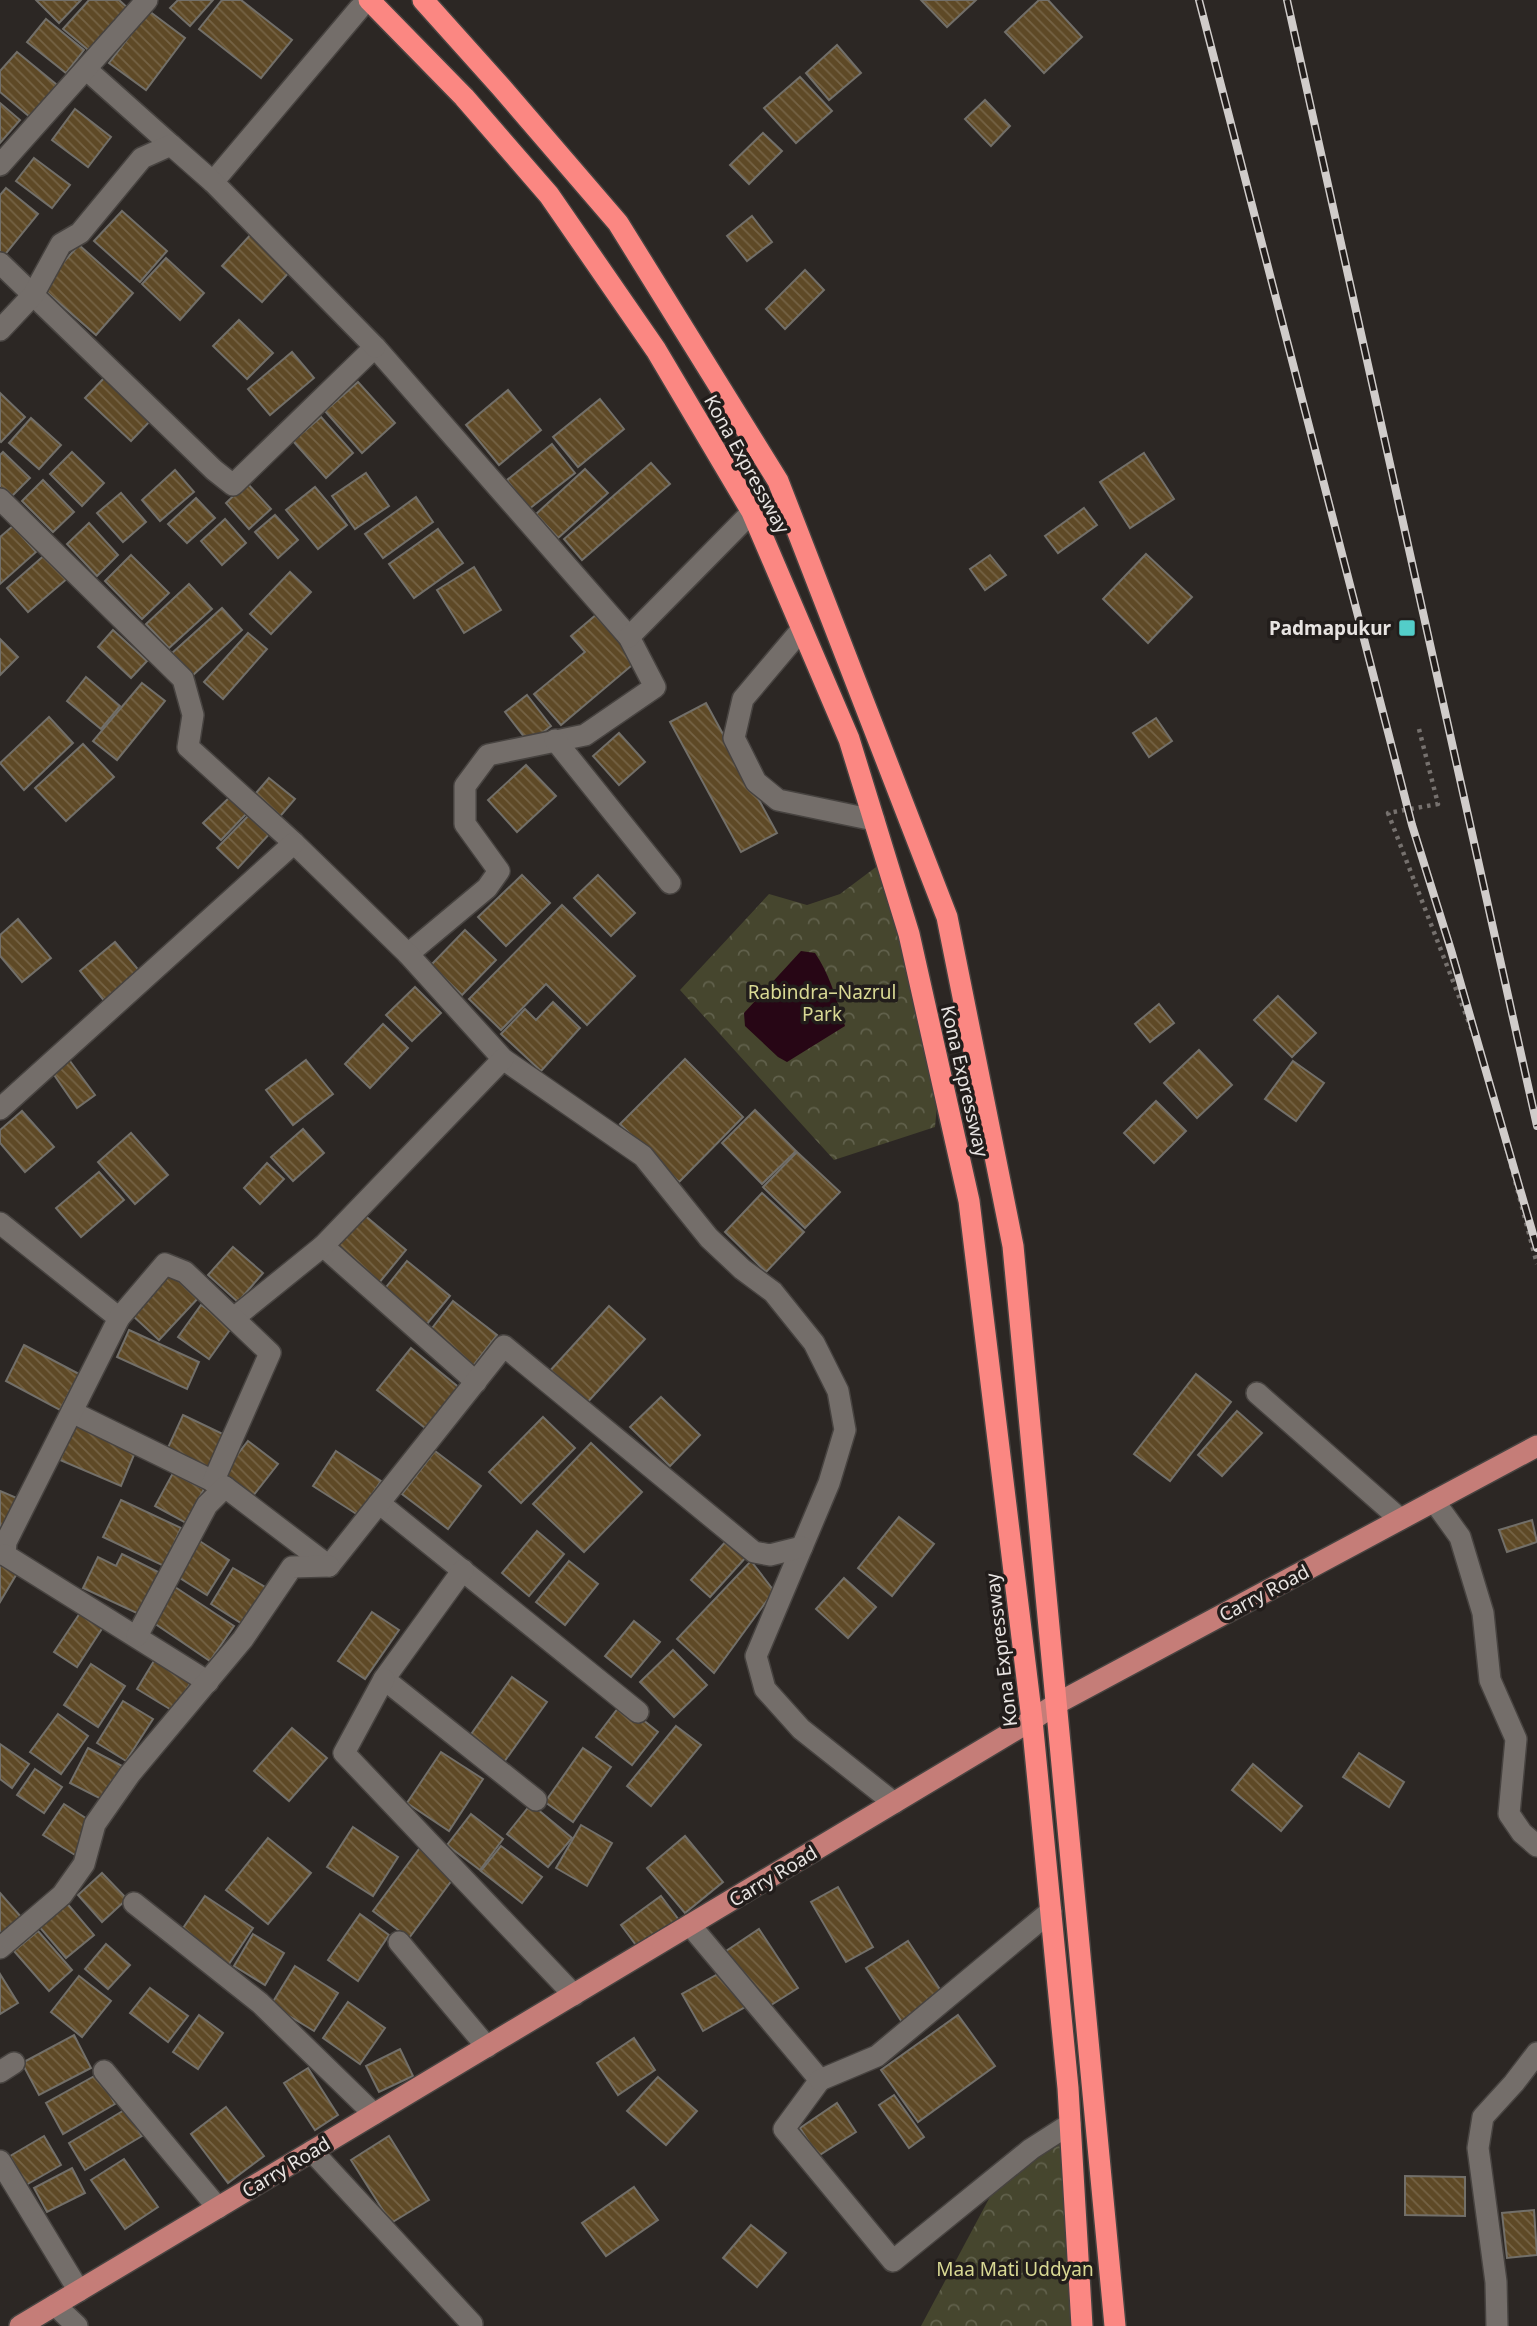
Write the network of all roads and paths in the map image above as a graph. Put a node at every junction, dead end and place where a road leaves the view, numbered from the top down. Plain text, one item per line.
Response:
1 (147, 0) edge
2 (422, 0) edge
3 (356, 3) edge
4 (87, 70) junction
5 (171, 145) junction
6 (0, 165) edge
7 (212, 182) junction
8 (0, 263) edge
9 (33, 295) junction
10 (0, 330) edge
11 (375, 347) junction
12 (0, 499) edge
13 (752, 512) junction
14 (802, 629) junction
15 (629, 637) junction
16 (1419, 729) dead end
17 (555, 740) junction
18 (874, 820) junction
19 (294, 843) junction
20 (670, 883) dead end
21 (408, 954) junction
22 (503, 1059) junction
23 (0, 1109) edge
24 (0, 1223) edge
25 (323, 1246) junction
26 (1537, 1265) edge
27 (119, 1318) junction
28 (234, 1318) junction
29 (476, 1382) junction
30 (1257, 1393) dead end
31 (72, 1412) junction
32 (1537, 1446) edge
33 (219, 1485) junction
34 (1434, 1501) junction
35 (379, 1503) junction
36 (1400, 1519) junction
37 (802, 1546) junction
38 (2, 1554) edge
39 (328, 1566) junction
40 (463, 1570) junction
41 (137, 1636) junction
42 (384, 1679) junction
43 (208, 1682) junction
44 (1056, 1704) junction
45 (638, 1712) dead end
46 (1032, 1720) junction
47 (536, 1800) dead end
48 (894, 1803) junction
49 (1537, 1846) edge
50 (134, 1903) dead end
51 (1051, 1911) junction
52 (690, 1925) junction
53 (399, 1942) dead end
54 (0, 1948) edge
55 (574, 1995) junction
56 (487, 2046) junction
57 (1537, 2053) edge
58 (104, 2071) dead end
59 (820, 2080) junction
60 (374, 2114) junction
61 (1070, 2124) junction
62 (312, 2151) junction
63 (0, 2161) edge
64 (218, 2208) junction
65 (79, 2291) junction
66 (55, 2305) junction
67 (472, 2324) edge
68 (20, 2326) edge
69 (77, 2326) edge
70 (1082, 2326) edge
71 (1115, 2326) edge
72 (1497, 2326) edge

1 - 4 street
2 - 44 highway, Kona Expressway
3 - 7 street
3 - 13 highway, Kona Expressway
4 - 5 street
4 - 6 street
5 - 7 street
5 - 9 street
7 - 11 street
8 - 9 street
9 - 10 street
9 - 11 street
11 - 15 street
12 - 19 street
13 - 14 highway, Kona Expressway
13 - 15 street
14 - 18 highway, Kona Expressway
14 - 18 street
15 - 17 street
16 - 26 path
17 - 20 street
17 - 21 street
18 - 46 highway, Kona Expressway
19 - 21 street
19 - 23 street
21 - 22 street
22 - 25 street
22 - 37 street
24 - 27 street
25 - 28 street
25 - 29 street
27 - 28 street
27 - 31 street
28 - 33 street
29 - 35 street
29 - 37 street
30 - 36 street
31 - 33 street
31 - 38 street
32 - 34 main road, Carry Road
33 - 39 street
33 - 41 street
34 - 36 main road, Carry Road
34 - 49 street
35 - 39 street
35 - 40 street
36 - 44 main road, Carry Road
37 - 48 street
38 - 41 street
39 - 43 street
40 - 42 street
40 - 45 street
41 - 43 street
42 - 47 street
42 - 55 street
43 - 54 street
44 - 46 main road, Carry Road
44 - 71 highway, Kona Expressway
46 - 48 main road, Carry Road
46 - 51 highway, Kona Expressway
48 - 52 main road, Carry Road
50 - 60 street
51 - 59 street
51 - 61 highway, Kona Expressway
52 - 55 main road, Carry Road
52 - 59 street
53 - 56 street
55 - 56 main road, Carry Road
56 - 60 main road, Carry Road
57 - 72 street
58 - 64 street
59 - 61 street
60 - 62 main road, Carry Road
61 - 70 highway, Kona Expressway
62 - 64 main road, Carry Road
62 - 67 street
63 - 65 street
64 - 65 main road, Carry Road
65 - 66 main road, Carry Road
66 - 68 main road, Carry Road
66 - 69 street

